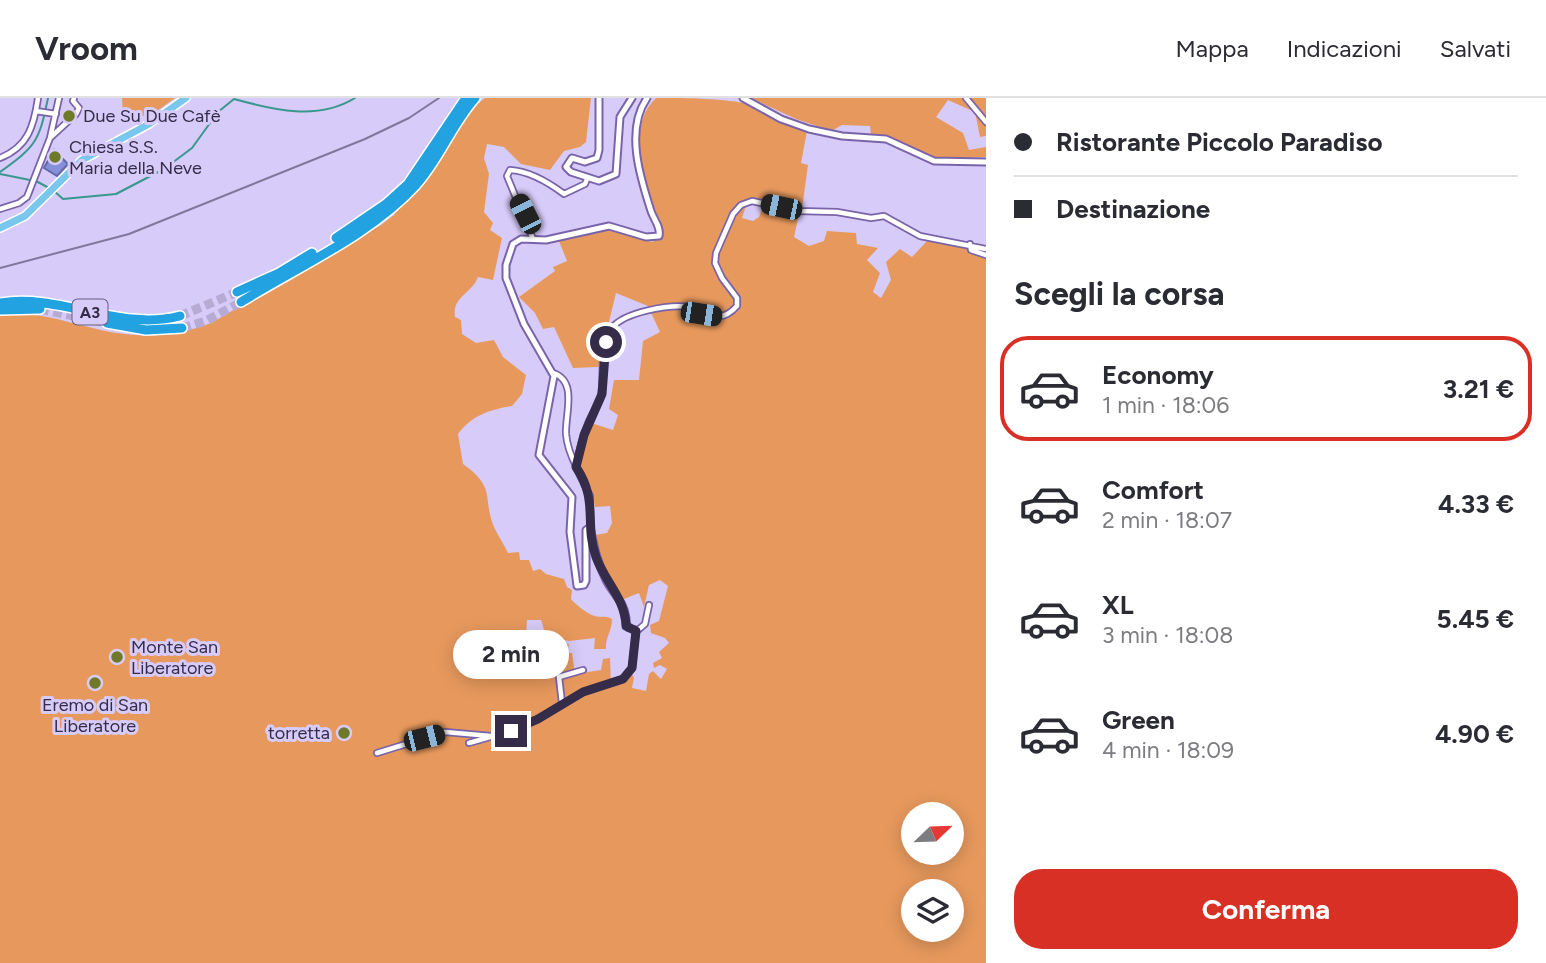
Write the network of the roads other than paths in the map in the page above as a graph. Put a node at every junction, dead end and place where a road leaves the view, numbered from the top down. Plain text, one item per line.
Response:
1 (38, 98) edge
2 (59, 98) edge
3 (74, 98) edge
4 (186, 98) edge
5 (466, 98) edge
6 (475, 98) edge
7 (599, 98) edge
8 (632, 98) edge
9 (647, 98) edge
10 (743, 98) edge
11 (965, 98) edge
12 (36, 111) junction
13 (56, 114) junction
14 (986, 122) edge
15 (50, 138) junction
16 (0, 158) edge
17 (986, 162) edge
18 (587, 180) junction
19 (0, 209) edge
20 (0, 228) edge
21 (356, 229) junction
22 (533, 239) junction
23 (970, 244) junction
24 (986, 249) edge
25 (986, 255) edge
26 (281, 275) junction
27 (237, 292) tunnel mouth
28 (241, 302) tunnel mouth
29 (0, 303) edge
30 (40, 309) tunnel mouth
31 (0, 310) edge
32 (180, 316) tunnel mouth
33 (107, 323) tunnel mouth
34 (182, 328) tunnel mouth
35 (553, 373) junction
36 (576, 467) junction
37 (590, 527) junction
38 (649, 605) dead end
39 (626, 621) joint
40 (636, 631) junction
41 (583, 670) dead end
42 (562, 703) junction
43 (495, 737) junction
44 (469, 743) dead end
45 (377, 753) dead end

1 - 12 street
2 - 13 street
3 - 15 street
4 - 20 main road
5 - 21 highway
6 - 21 highway
7 - 18 street
8 - 18 street
9 - 22 street
10 - 17 street
11 - 14 street
12 - 13 street
12 - 16 street
13 - 15 street
15 - 19 street
18 - 22 street
21 - 26 highway
22 - 35 street
23 - 24 street
23 - 25 street
23 - 36 street
26 - 27 highway
26 - 28 highway
29 - 32 highway, A3
30 - 31 highway
33 - 34 highway, A3
35 - 36 street
35 - 37 street
36 - 37 street
37 - 39 street
38 - 40 street
39 - 40 street
40 - 42 street
41 - 42 street
42 - 43 street
43 - 44 street
43 - 45 street

